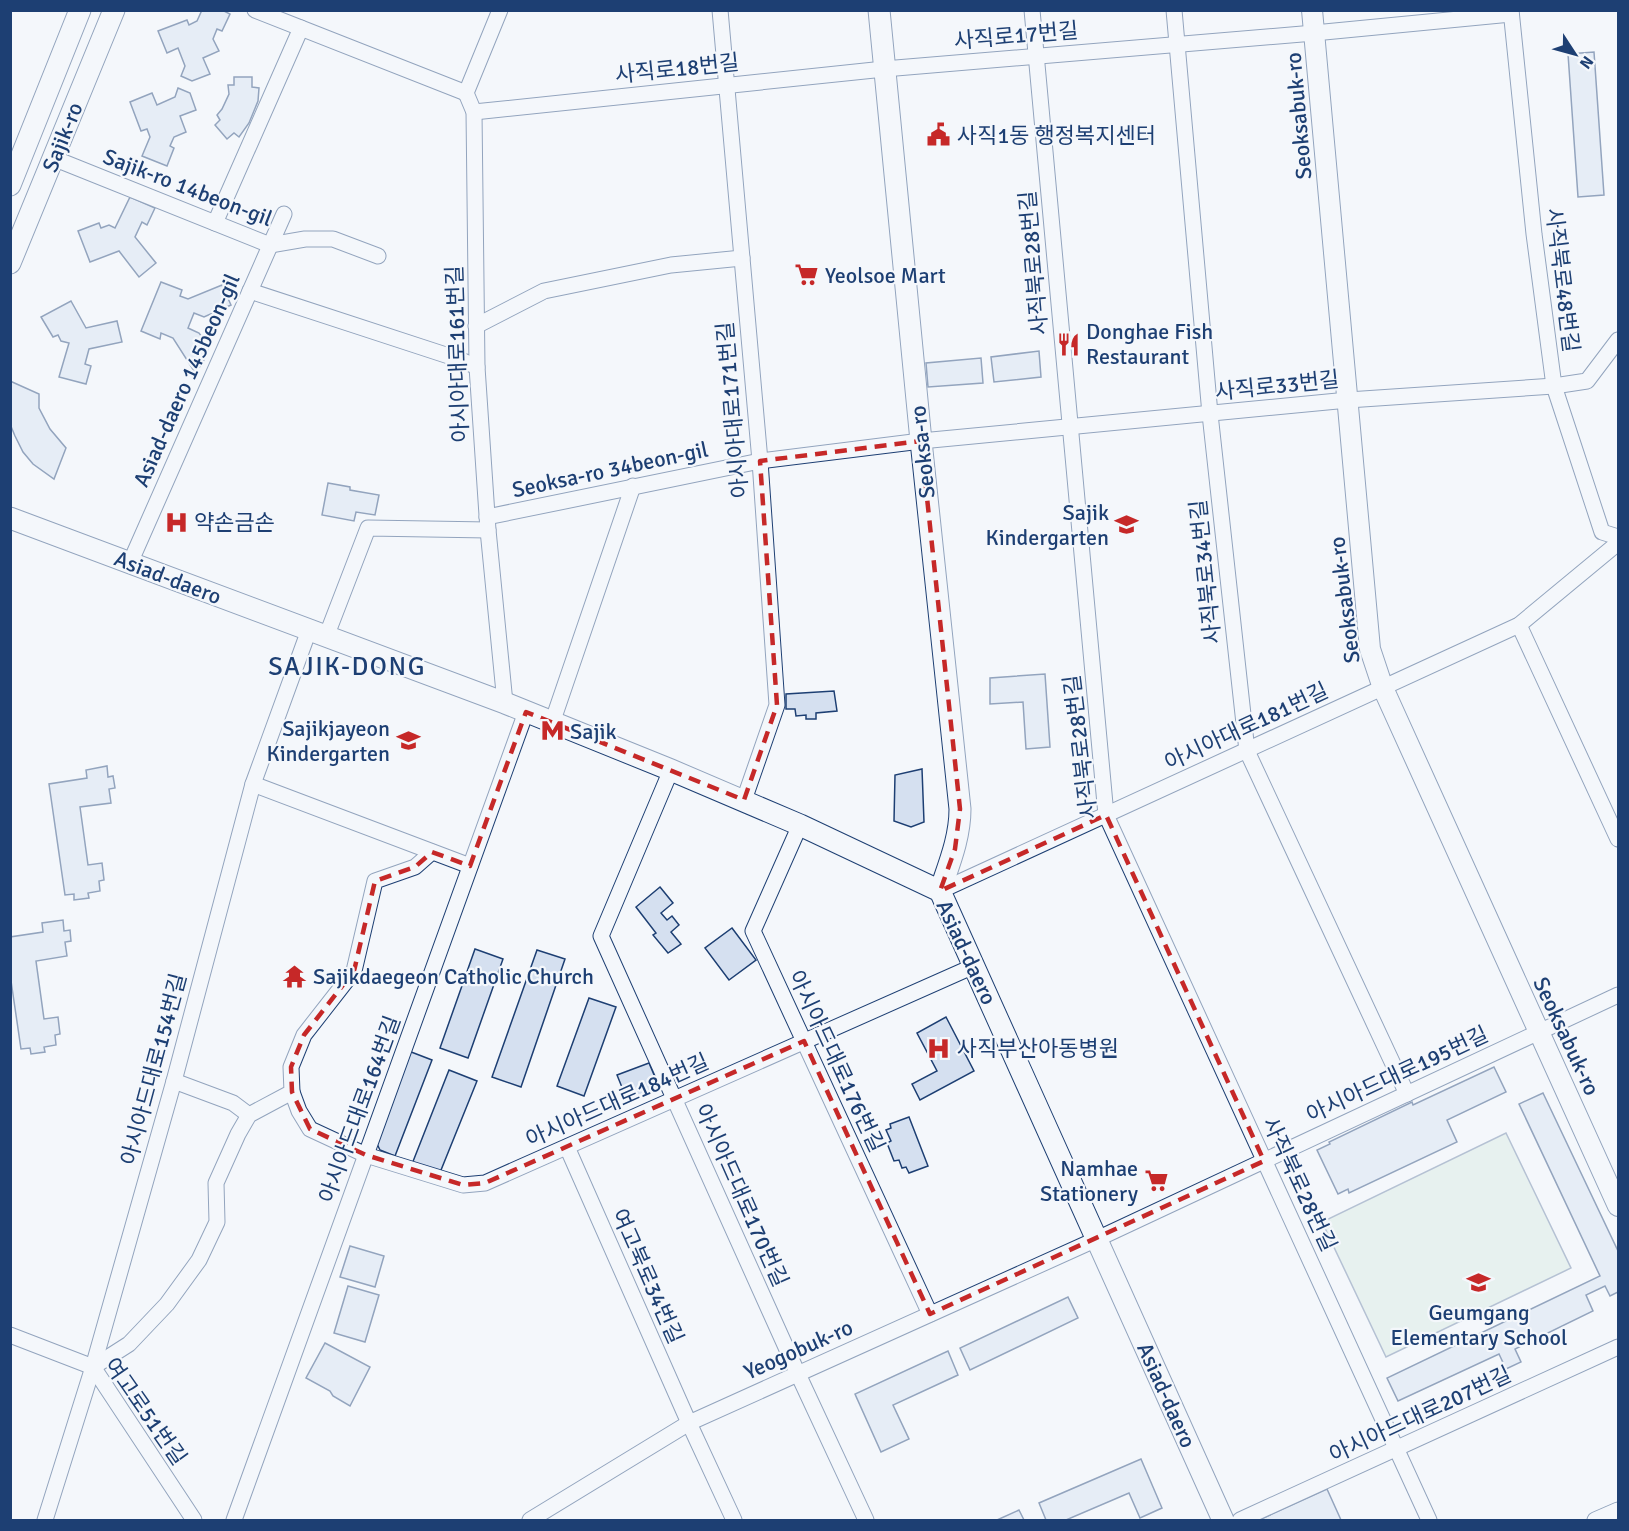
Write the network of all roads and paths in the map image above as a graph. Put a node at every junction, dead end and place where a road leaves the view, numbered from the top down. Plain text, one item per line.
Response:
1 (80, 10) edge
2 (114, 10) edge
3 (255, 10) edge
4 (500, 10) edge
5 (720, 10) edge
6 (879, 10) edge
7 (1032, 10) edge
8 (1174, 10) edge
9 (1312, 10) edge
10 (1511, 12) edge
11 (301, 28) junction
12 (1314, 33) junction
13 (1178, 44) junction
14 (1036, 56) junction
15 (884, 69) junction
16 (728, 86) junction
17 (466, 93) junction
18 (474, 112) junction
19 (53, 158) junction
20 (10, 185) edge
21 (284, 214) dead end
22 (215, 223) junction
23 (270, 245) junction
24 (378, 256) dead end
25 (742, 258) junction
26 (10, 263) edge
27 (250, 291) junction
28 (476, 326) junction
29 (1618, 340) edge
30 (477, 367) junction
31 (1554, 386) junction
32 (1348, 400) junction
33 (1210, 414) junction
34 (1070, 427) junction
35 (921, 441) junction
36 (760, 461) junction
37 (633, 486) junction
38 (10, 518) edge
39 (487, 523) junction
40 (1618, 537) edge
41 (1618, 543) edge
42 (130, 563) junction
43 (1519, 625) junction
44 (317, 633) junction
45 (1383, 688) junction
46 (505, 704) junction
47 (526, 712) junction
48 (552, 723) junction
49 (1246, 751) junction
50 (671, 770) junction
51 (253, 784) junction
52 (744, 800) junction
53 (1106, 815) junction
54 (800, 825) junction
55 (1618, 839) edge
56 (432, 852) junction
57 (470, 866) junction
58 (940, 891) junction
59 (974, 966) junction
60 (1618, 995) edge
61 (1539, 1032) junction
62 (804, 1041) junction
63 (174, 1081) junction
64 (292, 1092) junction
65 (1407, 1094) junction
66 (674, 1099) junction
67 (249, 1115) junction
68 (567, 1147) junction
69 (366, 1155) junction
70 (1264, 1161) junction
71 (1618, 1206) edge
72 (1096, 1239) junction
73 (930, 1314) junction
74 (10, 1335) edge
75 (1618, 1347) edge
76 (93, 1367) junction
77 (798, 1374) junction
78 (689, 1423) junction
79 (1396, 1449) junction
80 (1618, 1509) edge
81 (45, 1521) edge
82 (194, 1521) edge
83 (234, 1521) edge
84 (530, 1521) edge
85 (734, 1521) edge
86 (866, 1521) edge
87 (1223, 1521) edge
88 (1240, 1521) edge
89 (1429, 1521) edge
90 (1594, 1521) edge

1 - 20 main road, Sajik-ro
2 - 19 main road, Sajik-ro
3 - 11 street
4 - 17 street
5 - 16 street, 아시아대로171번길
6 - 15 main road, Seoksa-ro
7 - 14 street, 사직북로28번길
8 - 13 street, 사직북로34번길
9 - 12 street, Seoksabuk-ro
10 - 12 street, 사직로17번길
10 - 31 street, 사직북로48번길
11 - 17 street
11 - 22 street
12 - 13 street, 사직로17번길
12 - 32 street, Seoksabuk-ro
13 - 14 street, 사직로17번길
13 - 33 street, 사직북로34번길
14 - 15 street, 사직로17번길
14 - 34 street, 사직북로28번길
15 - 16 street, 사직로18번길
15 - 35 main road, Seoksa-ro
16 - 18 street, 사직로18번길
16 - 25 street, 아시아대로171번길
17 - 18 street, 아시아대로161번길
18 - 28 street, 아시아대로161번길
19 - 22 street, Sajik-ro 14beon-gil
19 - 26 main road, Sajik-ro
21 - 23 street, Asiad-daero 145beon-gil
22 - 23 street, Sajik-ro 14beon-gil
23 - 24 street, Sajik-ro 14beon-gil
23 - 27 street, Asiad-daero 145beon-gil
25 - 28 street
25 - 36 street, 아시아대로171번길
27 - 30 street
27 - 42 street, Asiad-daero 145beon-gil
28 - 30 street, 아시아대로161번길
29 - 31 street, 사직로33번길
30 - 39 street, 아시아대로161번길
31 - 32 street, 사직로33번길
31 - 40 street, 사직북로48번길
32 - 33 street, 사직로33번길
32 - 45 street, Seoksabuk-ro
33 - 34 street, 사직로33번길
33 - 49 street, 사직북로34번길
34 - 35 street, 사직로33번길
34 - 53 street, 사직북로28번길
35 - 36 street, Seoksa-ro 34beon-gil
35 - 58 main road, Seoksa-ro
36 - 37 street, Seoksa-ro 34beon-gil
36 - 52 street, 아시아대로171번길
37 - 39 street, Seoksa-ro 34beon-gil
37 - 48 street
38 - 42 main road, Asiad-daero
39 - 44 street, Seoksa-ro 34beon-gil
39 - 46 street, 아시아대로161번길
41 - 43 street, 아시아대로181번길
42 - 44 main road, Asiad-daero
43 - 45 street, 아시아대로181번길
43 - 55 street
44 - 46 main road, Asiad-daero
44 - 51 street, 아시아드대로154번길
45 - 49 street, 아시아대로181번길
45 - 61 street, Seoksabuk-ro
46 - 47 main road, Asiad-daero
47 - 48 main road, Asiad-daero
47 - 57 street, 아시아드대로164번길
48 - 50 main road, Asiad-daero
49 - 53 street, 아시아대로181번길
49 - 65 street, 사직북로34번길
50 - 52 main road, Asiad-daero
50 - 66 street, 아시아드대로170번길
51 - 56 street
51 - 63 street, 아시아드대로154번길
52 - 54 main road, Asiad-daero
53 - 58 street, 아시아대로181번길
53 - 70 street, 사직북로28번길
54 - 58 main road, Asiad-daero
54 - 62 street, 아시아드대로176번길
56 - 57 street
56 - 64 street
57 - 69 street, 아시아드대로164번길
58 - 59 main road, Asiad-daero
59 - 62 street, 아시아드대로184번길
59 - 72 main road, Asiad-daero
60 - 61 street, 아시아드대로195번길
61 - 65 street, 아시아드대로195번길
61 - 71 street, Seoksabuk-ro
62 - 66 street, 아시아드대로184번길
62 - 73 street, 아시아드대로176번길
63 - 67 street
63 - 76 street, 아시아드대로154번길
64 - 67 street
64 - 69 street, 아시아드대로184번길
65 - 70 street, 아시아드대로195번길
66 - 68 street, 아시아드대로184번길
66 - 77 street, 아시아드대로170번길
67 - 76 street
68 - 69 street, 아시아드대로184번길
68 - 78 street, 여고북로34번길
69 - 83 street, 아시아드대로164번길
70 - 72 street, 아시아드대로195번길
70 - 79 street, 사직북로28번길
72 - 73 street, Yeogobuk-ro
72 - 87 main road, Asiad-daero
73 - 77 street, Yeogobuk-ro
74 - 76 street, 여고로51번길
75 - 79 street, 아시아드대로207번길
76 - 81 street, 아시아드대로154번길
76 - 82 street, 여고로51번길
77 - 78 street, Yeogobuk-ro
77 - 86 street, 아시아드대로170번길
78 - 84 street, Yeogobuk-ro
78 - 85 street, 여고북로34번길
79 - 88 street, 아시아드대로207번길
79 - 89 street, 사직북로28번길
80 - 90 street

